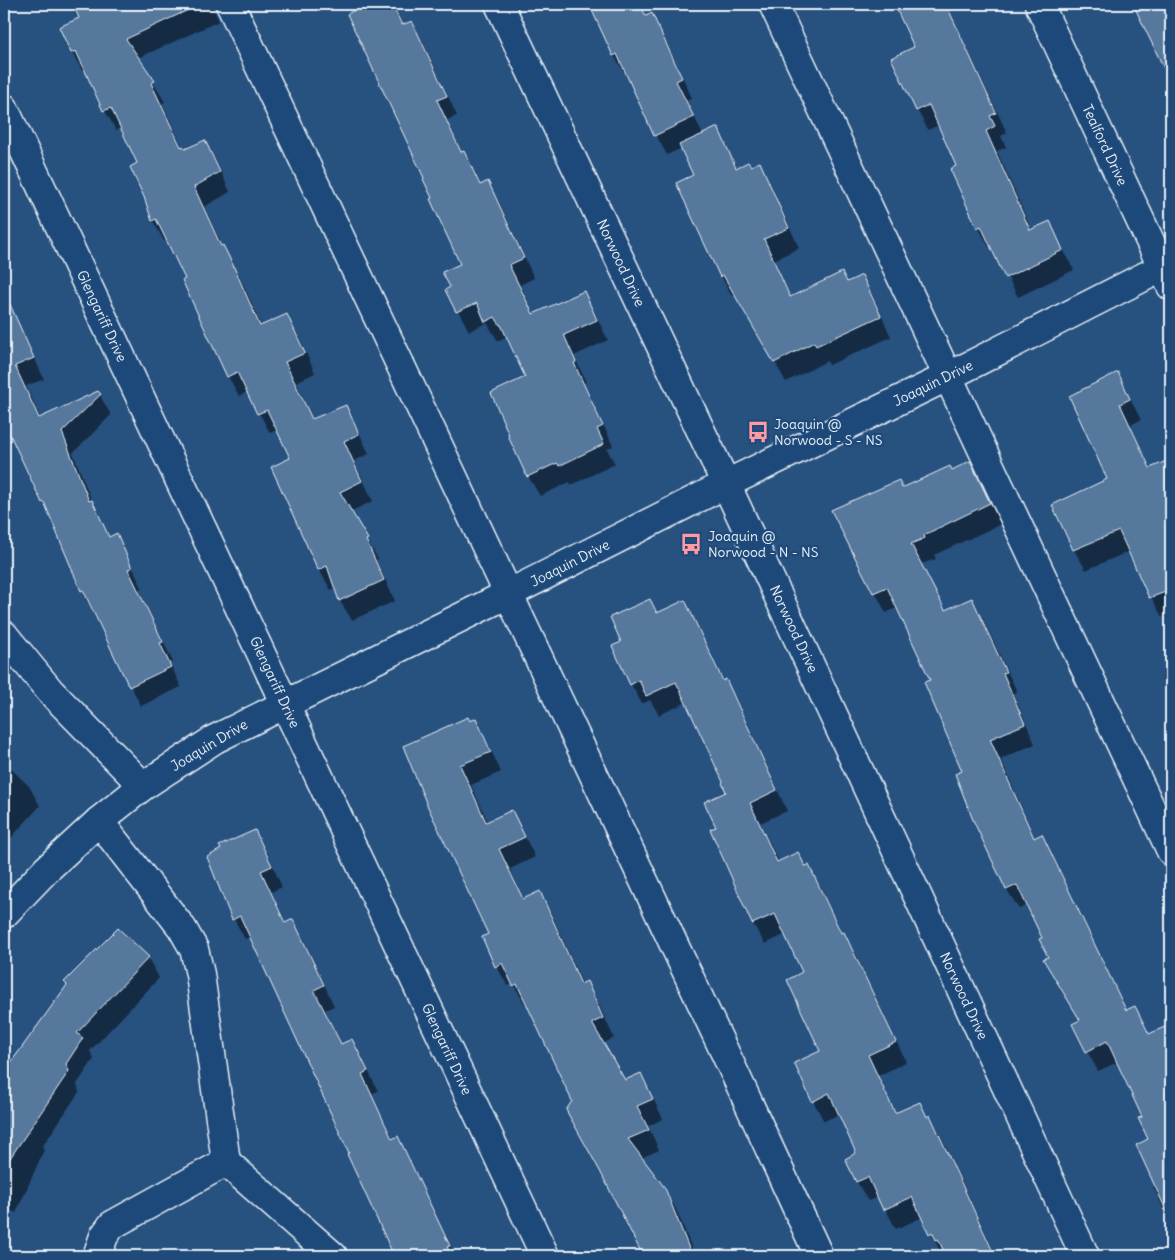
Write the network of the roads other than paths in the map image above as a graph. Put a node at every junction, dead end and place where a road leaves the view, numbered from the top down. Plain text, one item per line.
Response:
1 (230, 4) edge
2 (499, 4) edge
3 (773, 4) edge
4 (1039, 4) edge
5 (4, 108) edge
6 (1168, 272) edge
7 (949, 376) junction
8 (726, 484) junction
9 (508, 594) junction
10 (4, 635) edge
11 (285, 704) junction
12 (143, 786) junction
13 (99, 821) junction
14 (1171, 851) edge
15 (4, 914) edge
16 (226, 1162) junction
17 (97, 1256) edge
18 (333, 1256) edge
19 (545, 1256) edge
20 (819, 1256) edge
21 (1085, 1256) edge

1 - 9 street
2 - 8 street, Norwood Drive
3 - 7 street
4 - 6 street, Tealford Drive
5 - 11 street, Glengariff Drive
6 - 7 street, Joaquin Drive
7 - 8 street, Joaquin Drive
7 - 14 street
8 - 9 street, Joaquin Drive
8 - 21 street, Norwood Drive
9 - 11 street, Joaquin Drive
9 - 20 street
10 - 12 street
11 - 12 street, Joaquin Drive
11 - 19 street, Glengariff Drive
12 - 13 street, Joaquin Drive
13 - 15 street, Joaquin Drive
13 - 16 street
16 - 17 street
16 - 18 street

